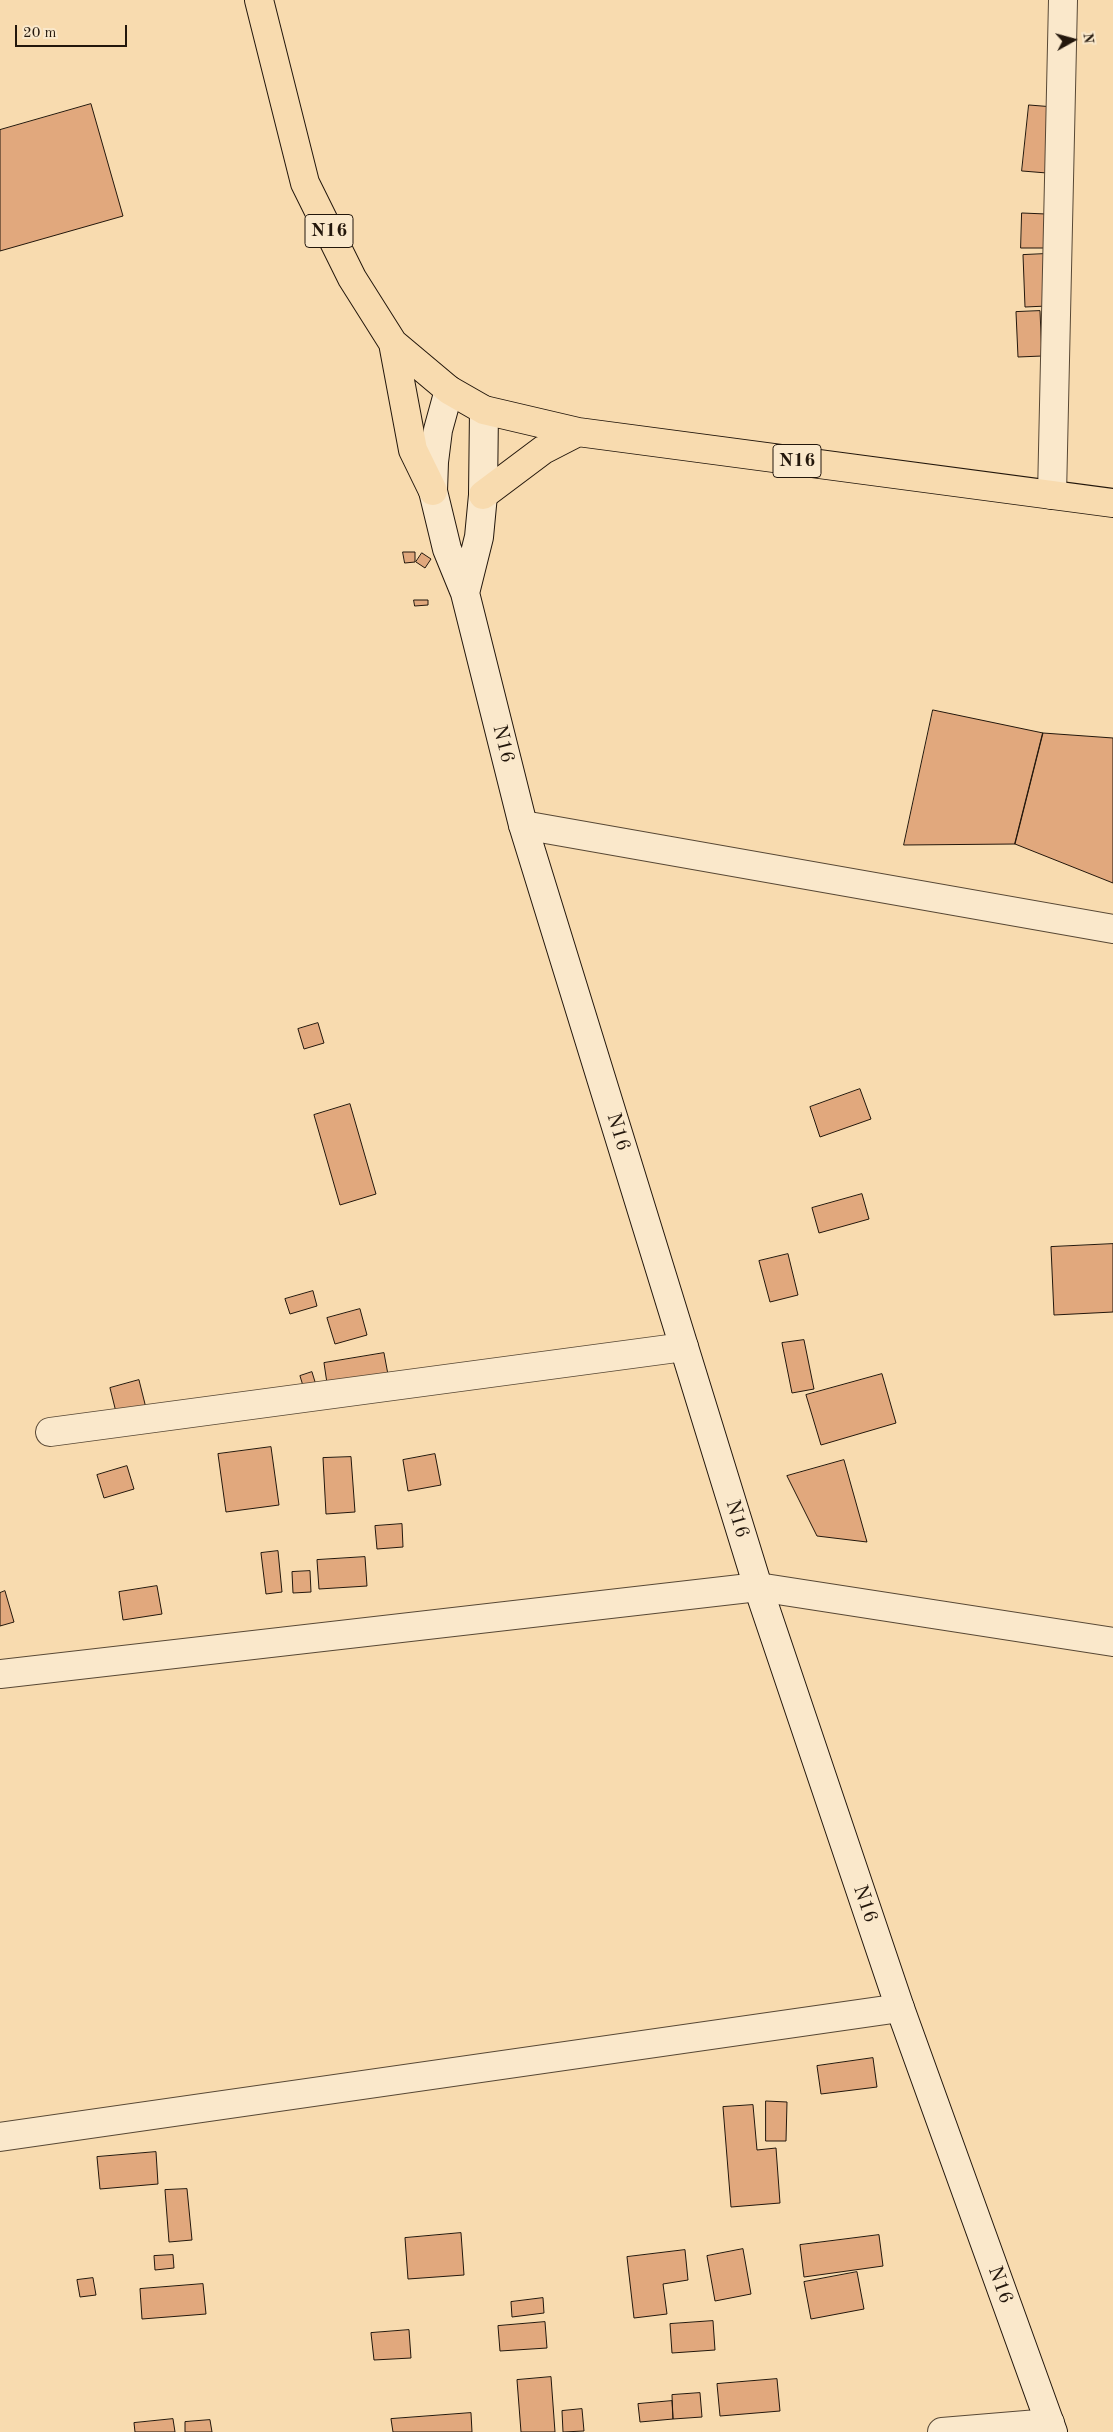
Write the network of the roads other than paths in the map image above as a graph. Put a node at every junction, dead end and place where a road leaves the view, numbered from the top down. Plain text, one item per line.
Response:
1 (260, 0) edge
2 (1063, 0) edge
3 (393, 343) junction
4 (449, 390) junction
5 (484, 410) junction
6 (578, 432) junction
7 (434, 491) junction
8 (483, 495) junction
9 (1052, 495) junction
10 (1113, 503) edge
11 (465, 593) junction
12 (523, 825) junction
13 (1113, 929) edge
14 (684, 1347) junction
15 (50, 1432) dead end
16 (758, 1588) junction
17 (1113, 1642) edge
18 (0, 1674) edge
19 (900, 2008) junction
20 (0, 2137) edge
21 (1051, 2427) edge
22 (942, 2432) edge

1 - 3 main road, N16
2 - 9 street
3 - 4 main road, N16
3 - 7 main road
4 - 5 main road, N16
4 - 7 street, N16
5 - 6 main road, N16
5 - 8 street
6 - 8 main road
6 - 9 main road, N16
7 - 11 street, N16
8 - 11 street
9 - 10 main road, N16
11 - 12 street, N16
12 - 13 street
12 - 14 street, N16
14 - 15 street
14 - 16 street, N16
16 - 17 street
16 - 18 street
16 - 19 street, N16
19 - 20 street
19 - 21 street, N16
21 - 22 street

